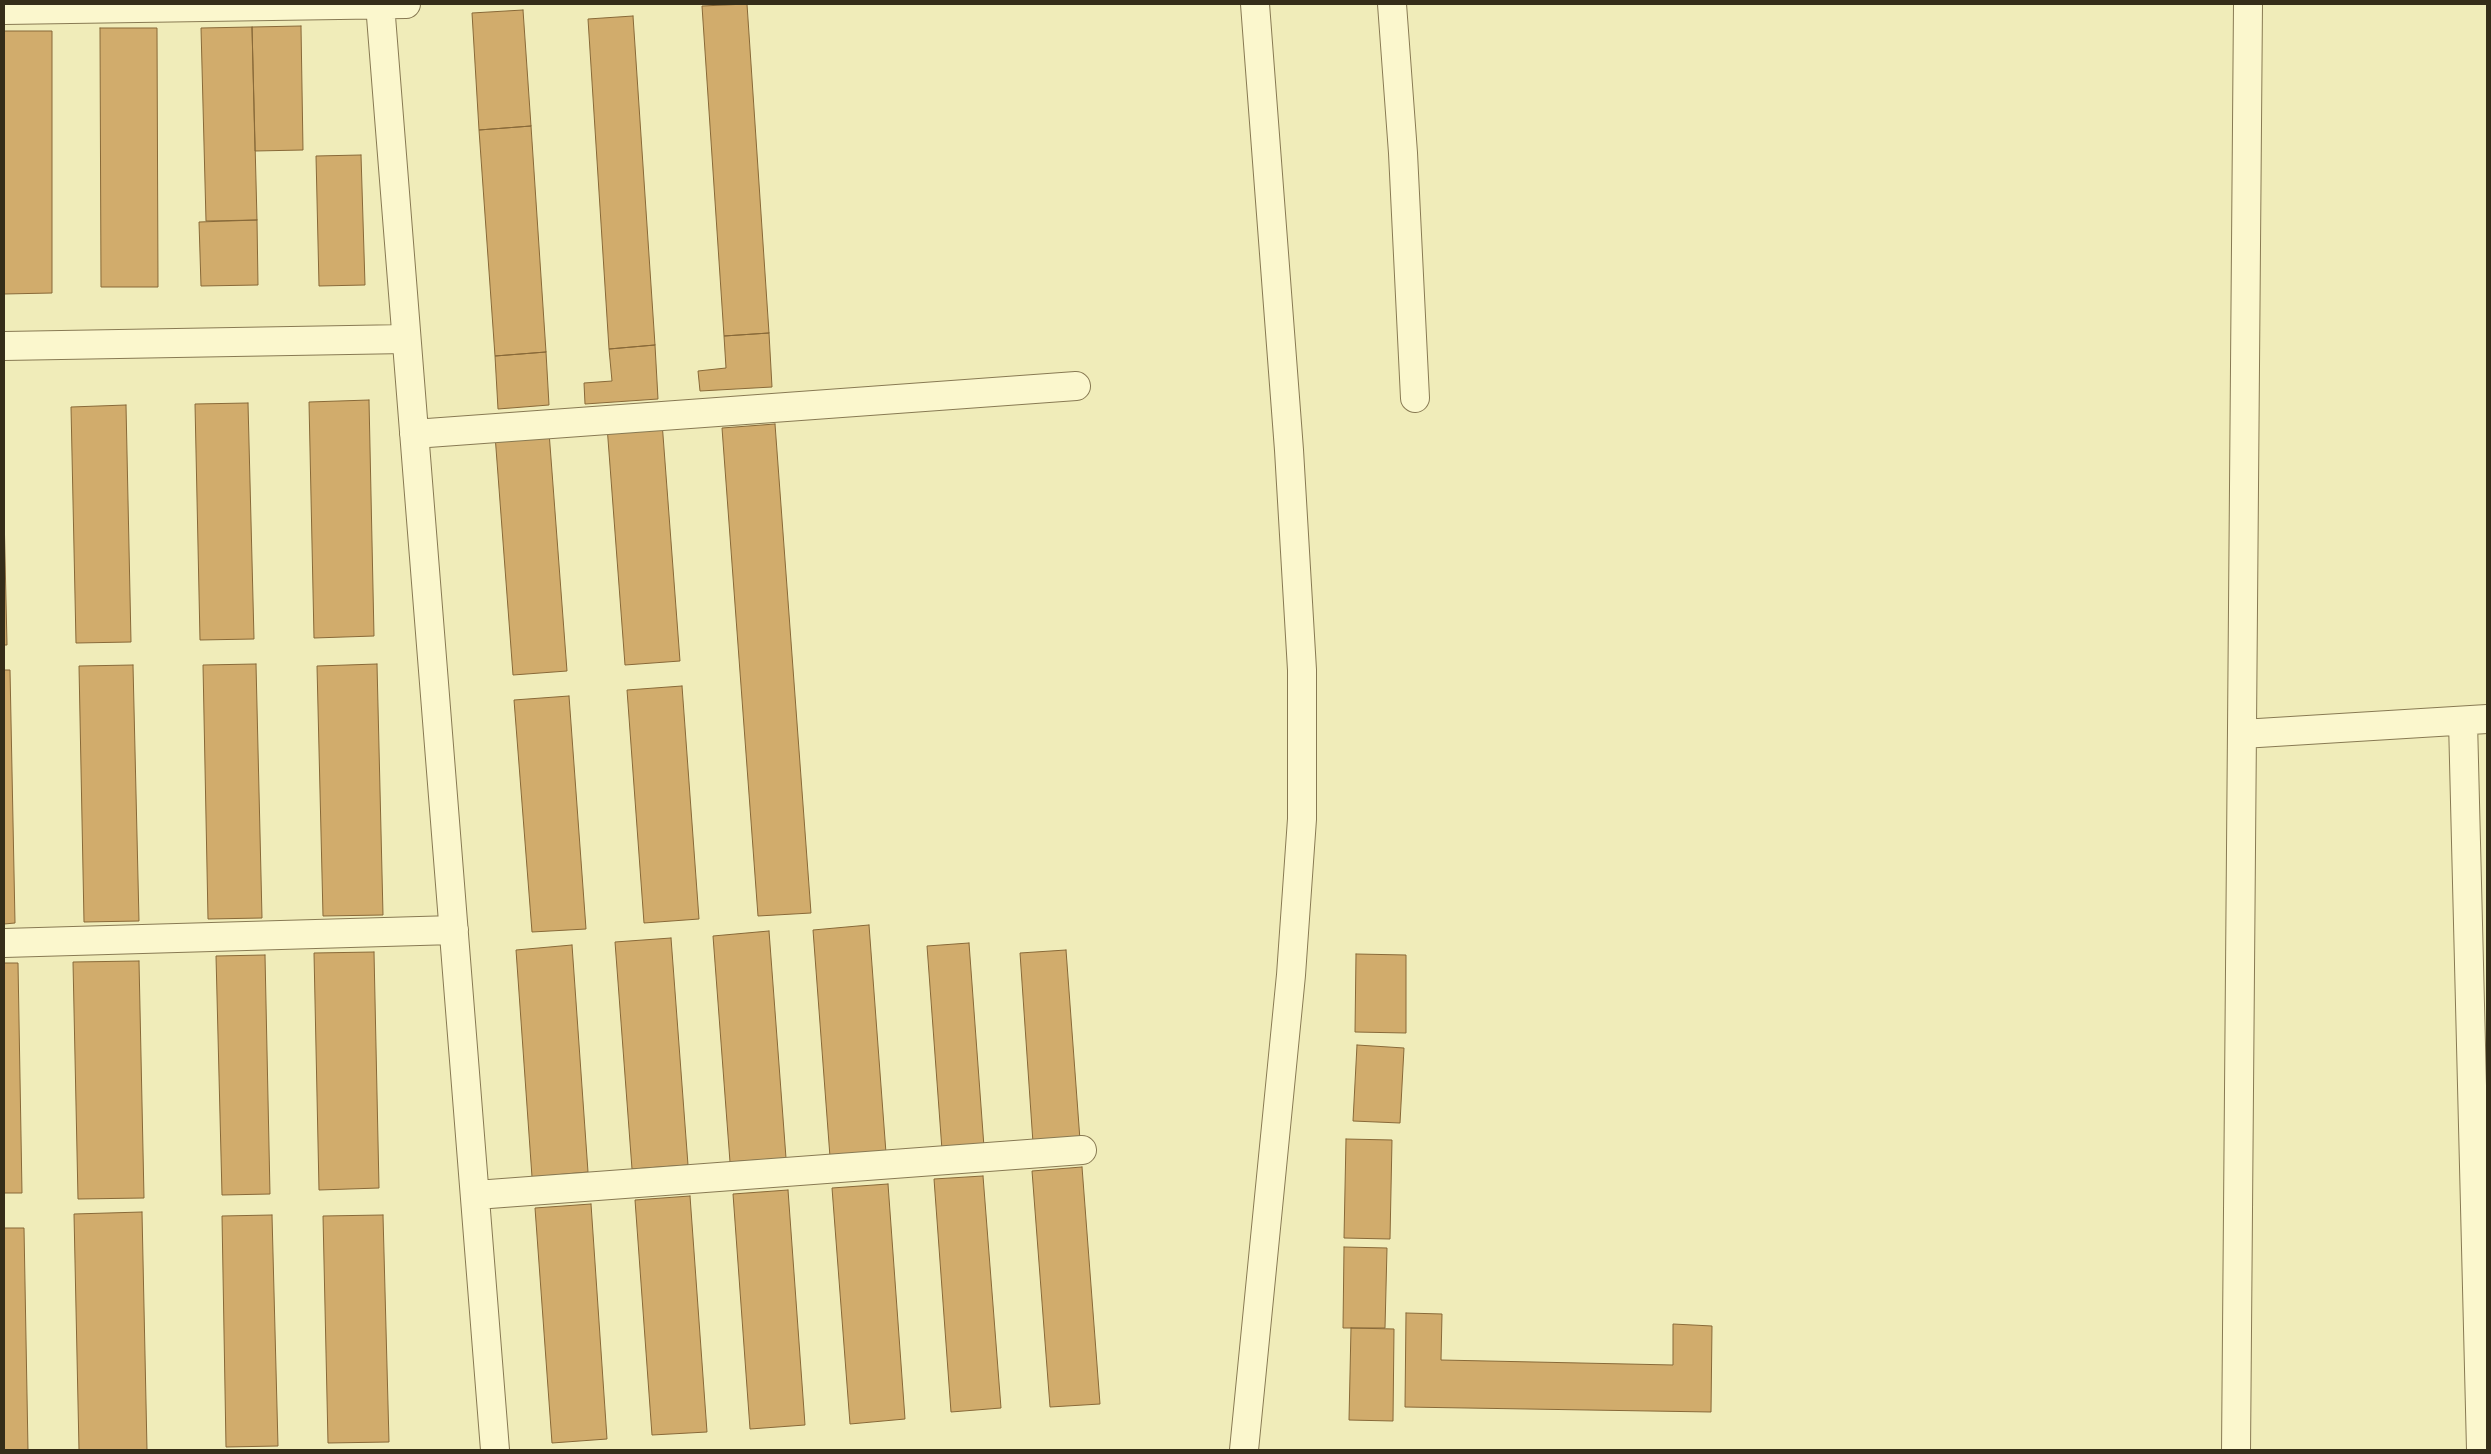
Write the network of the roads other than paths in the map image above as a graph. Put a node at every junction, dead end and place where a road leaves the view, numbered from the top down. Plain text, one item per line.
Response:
1 (380, 4) edge
2 (406, 4) edge
3 (1255, 4) edge
4 (1392, 4) edge
5 (2248, 4) edge
6 (4, 10) edge
7 (406, 339) junction
8 (4, 346) edge
9 (1076, 386) dead end
10 (1415, 398) dead end
11 (414, 434) junction
12 (2475, 720) edge
13 (2242, 734) junction
14 (454, 930) junction
15 (4, 943) edge
16 (1082, 1150) dead end
17 (476, 1195) junction
18 (2482, 1272) edge
19 (496, 1450) edge
20 (1244, 1450) edge
21 (2236, 1450) edge
22 (2481, 1450) edge

1 - 2 street
1 - 6 street
1 - 7 street
3 - 20 street
4 - 10 street
5 - 13 street
7 - 8 street
7 - 11 street
9 - 11 street
11 - 14 street
12 - 13 street
12 - 18 street
13 - 21 street
14 - 15 street
14 - 17 street
16 - 17 street
17 - 19 street
18 - 22 street

